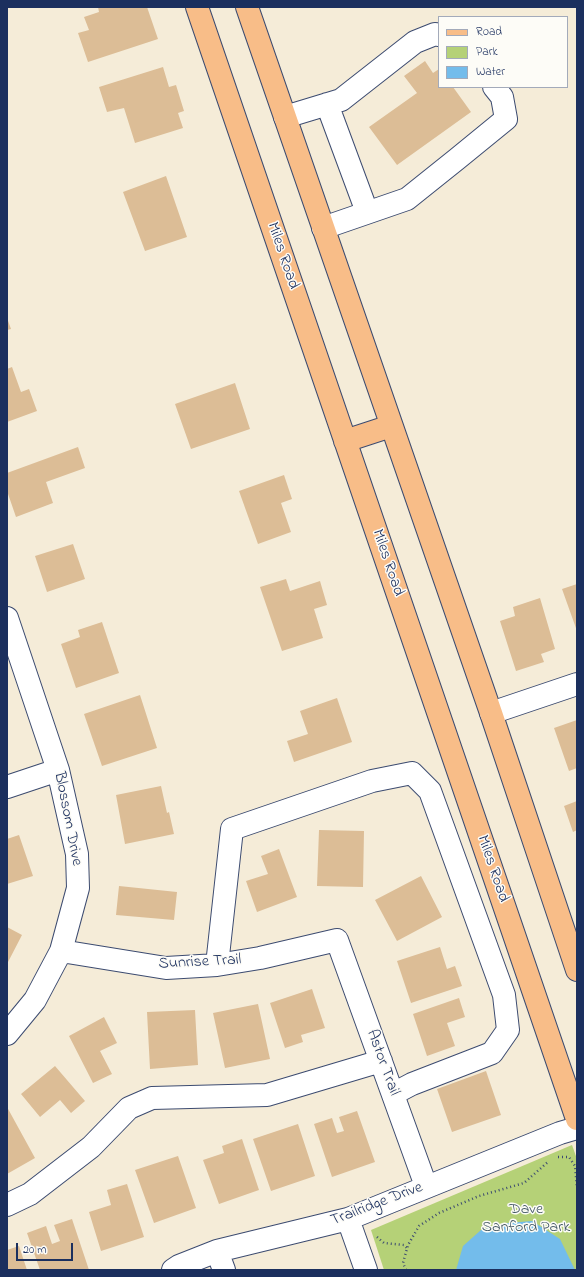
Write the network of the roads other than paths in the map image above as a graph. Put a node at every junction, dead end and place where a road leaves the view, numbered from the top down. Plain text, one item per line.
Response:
1 (197, 7) edge
2 (247, 7) edge
3 (438, 35) edge
4 (495, 88) edge
5 (327, 104) junction
6 (285, 117) junction
7 (366, 212) junction
8 (323, 228) junction
9 (392, 426) junction
10 (345, 441) junction
11 (7, 618) edge
12 (577, 684) edge
13 (491, 714) junction
14 (58, 770) junction
15 (7, 787) edge
16 (337, 940) joint
17 (61, 951) junction
18 (217, 965) junction
19 (577, 970) edge
20 (7, 1034) edge
21 (381, 1061) junction
22 (393, 1094) junction
23 (577, 1119) edge
24 (577, 1128) edge
25 (426, 1186) junction
26 (7, 1205) edge
27 (348, 1219) junction
28 (221, 1261) edge
29 (173, 1270) edge
30 (366, 1270) edge

1 - 10 main road, Miles Road
2 - 6 main road
3 - 5 street
4 - 7 street
5 - 6 street
5 - 7 street
6 - 8 main road
7 - 8 street
8 - 9 main road
9 - 10 main road
9 - 13 main road
10 - 23 main road, Miles Road
11 - 14 street, Blossom Drive
12 - 13 street
13 - 19 main road
14 - 15 street
14 - 17 street, Blossom Drive
16 - 18 street, Sunrise Trail
16 - 21 street, Astor Trail
17 - 18 street, Sunrise Trail
17 - 20 street, Blossom Drive
18 - 22 street
21 - 22 street, Astor Trail
21 - 26 street
22 - 25 street, Astor Trail
24 - 25 street, Trailridge Drive
25 - 27 street, Trailridge Drive
27 - 28 street, Trailridge Drive
27 - 30 street
28 - 29 street, Trailridge Drive

